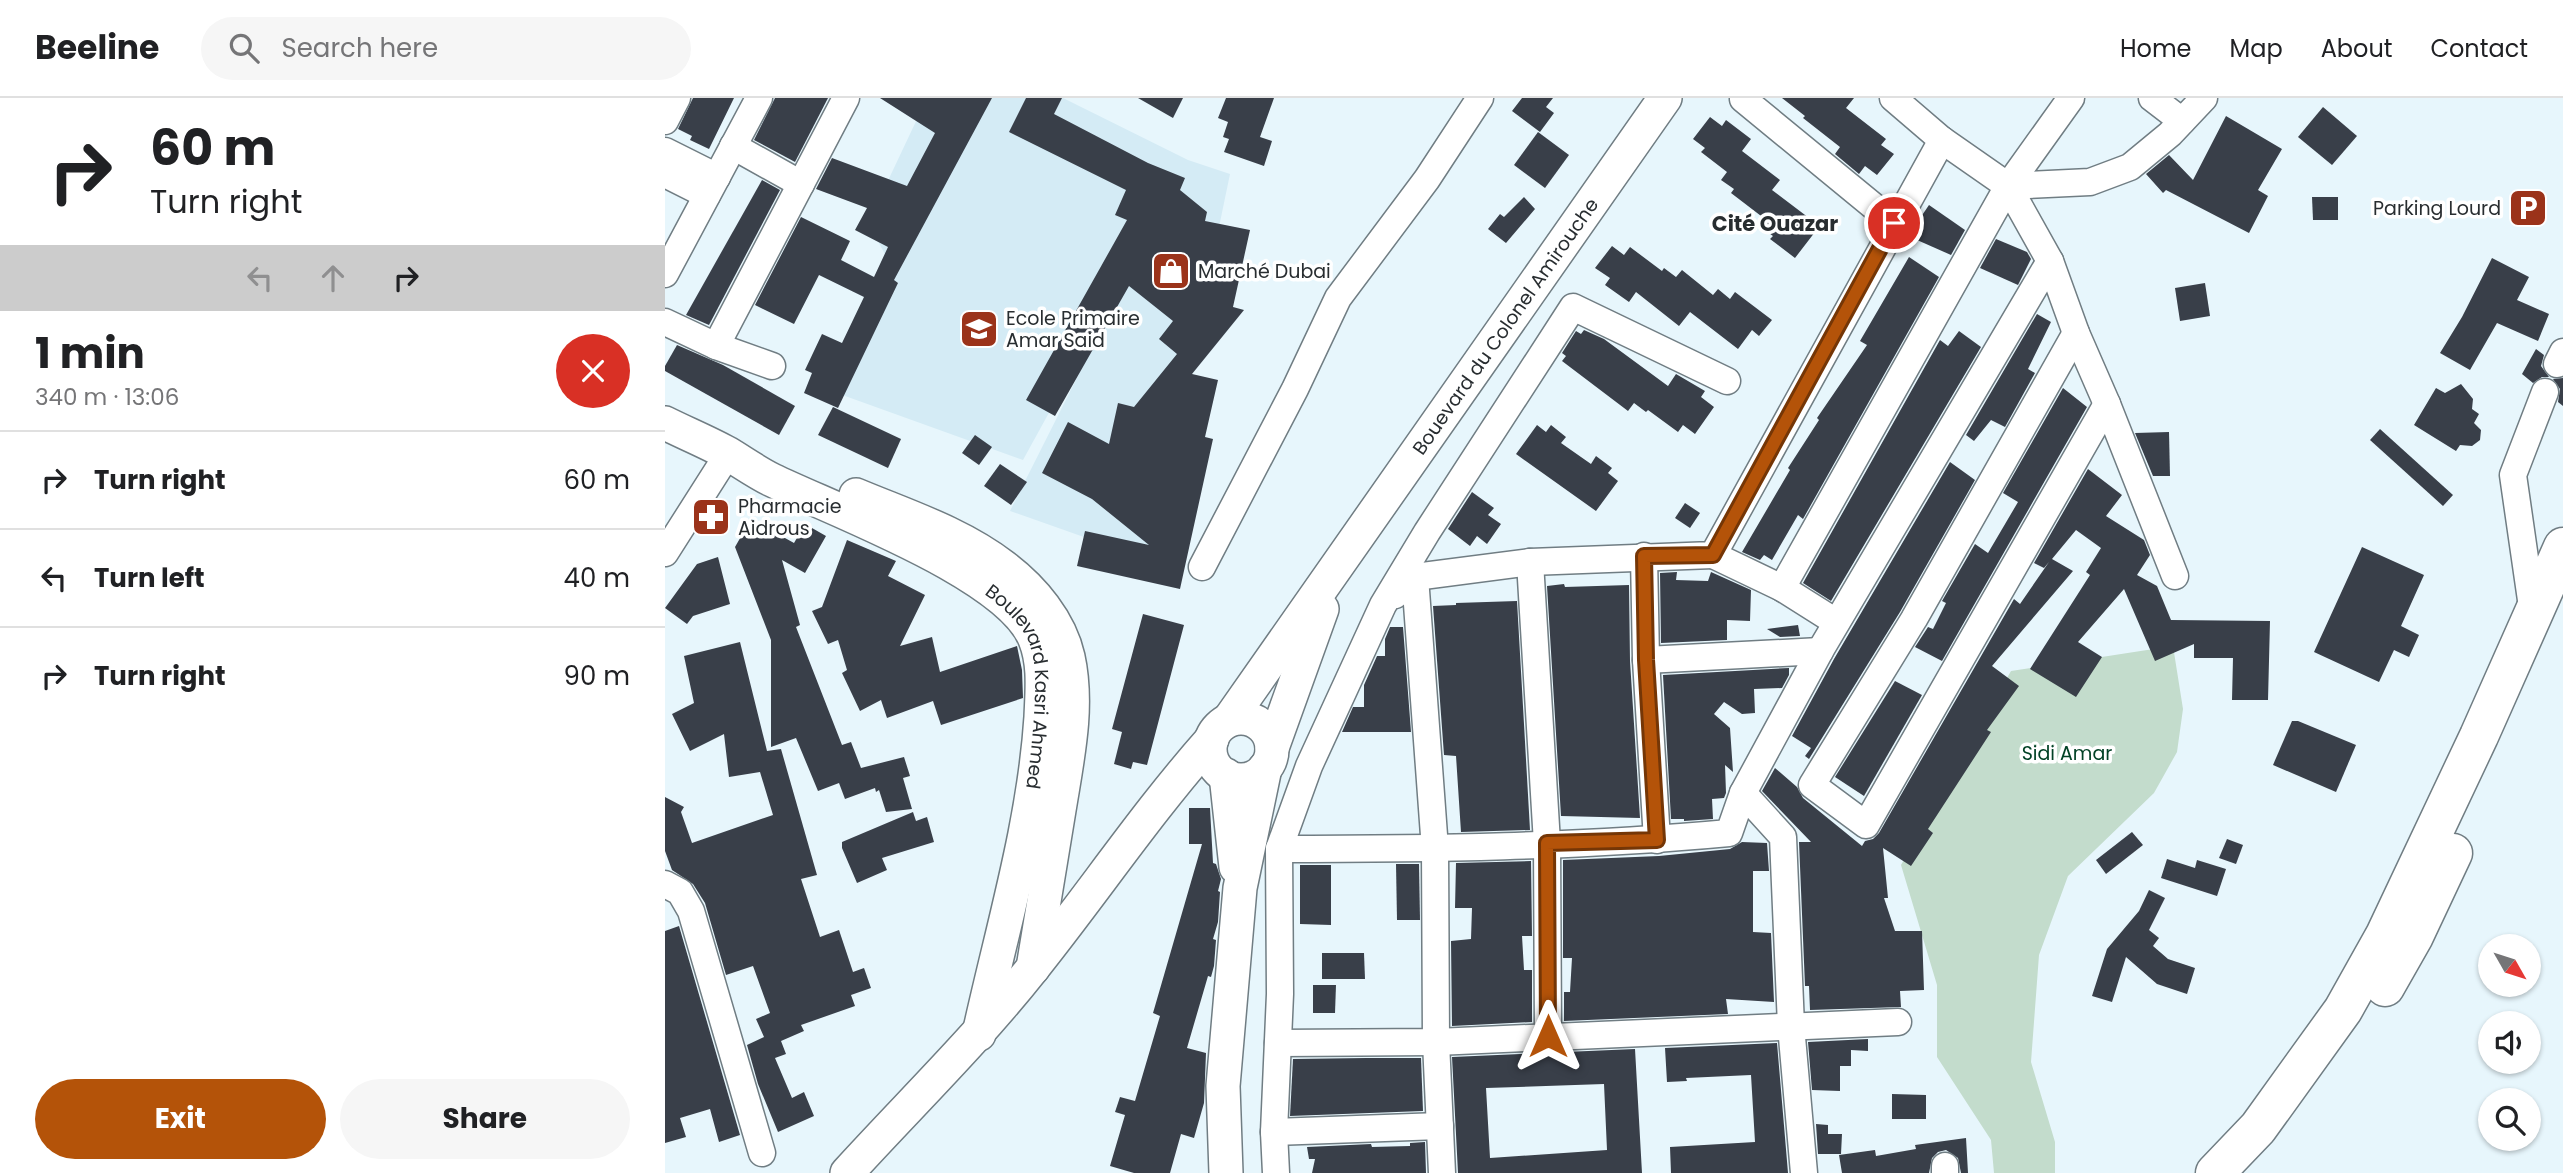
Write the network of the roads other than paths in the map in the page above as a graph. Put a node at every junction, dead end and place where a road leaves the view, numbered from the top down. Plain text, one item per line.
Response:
1 (677, 98) edge
2 (759, 98) edge
3 (846, 98) edge
4 (1480, 98) edge
5 (1893, 98) edge
6 (2071, 98) edge
7 (2152, 98) edge
8 (2204, 98) edge
9 (1744, 99) edge
10 (1657, 101) edge
11 (665, 121) edge
12 (2182, 121) junction
13 (1942, 140) junction
14 (733, 146) junction
15 (665, 151) edge
16 (665, 174) edge
17 (801, 184) junction
18 (712, 186) junction
19 (2008, 186) junction
20 (1894, 223) junction
21 (2050, 261) junction
22 (665, 274) edge
23 (665, 322) edge
24 (2076, 333) junction
25 (716, 346) junction
26 (772, 366) dead end
27 (1727, 381) dead end
28 (2545, 392) dead end
29 (2107, 404) junction
30 (665, 423) edge
31 (728, 454) junction
32 (2563, 547) edge
33 (665, 553) edge
34 (1344, 555) junction
35 (1713, 555) junction
36 (1644, 556) junction
37 (1530, 562) junction
38 (1202, 567) dead end
39 (2175, 576) dead end
40 (1415, 577) junction
41 (1782, 588) junction
42 (1383, 605) junction
43 (2548, 613) edge
44 (1836, 622) junction
45 (1820, 651) junction
46 (1646, 660) junction
47 (1220, 750) junction
48 (1269, 758) junction
49 (1743, 793) junction
50 (1657, 840) junction
51 (1547, 843) junction
52 (1279, 849) junction
53 (1435, 849) junction
54 (1033, 875) junction
55 (1101, 879) junction
56 (665, 884) edge
57 (1240, 888) junction
58 (1033, 968) junction
59 (1898, 1022) dead end
60 (1791, 1026) junction
61 (979, 1034) junction
62 (1548, 1036) junction
63 (1436, 1042) junction
64 (1278, 1043) junction
65 (1440, 1126) junction
66 (1274, 1132) junction
67 (762, 1153) dead end
68 (846, 1173) edge
69 (1226, 1173) edge
70 (1276, 1173) edge
71 (1442, 1173) edge
72 (1804, 1173) edge
73 (2215, 1173) edge
74 (2247, 1173) edge

1 - 11 street
2 - 14 street
3 - 17 street
4 - 38 street
5 - 13 street
6 - 19 street
7 - 12 street
8 - 12 street
9 - 20 street
10 - 34 main road, Bouevard du Colonel Amirouche
12 - 19 street
13 - 19 street
13 - 20 street
14 - 17 street
14 - 18 street
15 - 18 street
16 - 18 street
17 - 25 street
18 - 22 street
19 - 21 street
19 - 41 street
20 - 35 street
21 - 24 street
21 - 44 street
23 - 25 street
24 - 29 street
24 - 29 street
25 - 26 street
27 - 42 street
28 - 43 street
29 - 39 street
30 - 31 main road, Boulevard Kasri Ahmed
31 - 33 street
31 - 54 main road, Boulevard Kasri Ahmed
32 - 43 highway
34 - 47 main road, Bouevard du Colonel Amirouche
34 - 48 main road, Bouevard du Colonel Amirouche
35 - 36 street
35 - 41 street
36 - 37 street
36 - 46 street
37 - 40 street
37 - 51 street
40 - 42 street
40 - 53 street
41 - 44 street
42 - 52 street
43 - 73 highway
43 - 74 highway
44 - 45 street
45 - 46 street
45 - 49 street
46 - 50 street
47 - 48 main road
47 - 48 main road
47 - 55 main road, Bouevard du Colonel Amirouche
47 - 57 main road
48 - 57 main road, Bouevard du Colonel Amirouche
49 - 50 street
49 - 60 street
50 - 51 street
51 - 53 street
51 - 62 street
52 - 53 street
52 - 64 street
53 - 63 street
54 - 55 main road
54 - 58 main road, Boulevard Kasri Ahmed
54 - 61 main road, Boulevard Kasri Ahmed
55 - 58 main road, Bouevard du Colonel Amirouche
56 - 67 street
57 - 69 main road
58 - 61 main road, Bouevard du Colonel Amirouche
59 - 60 street
60 - 62 street
60 - 72 street
61 - 68 main road, Bouevard du Colonel Amirouche
62 - 63 street
63 - 64 street
63 - 65 street
64 - 66 street
65 - 66 street
65 - 71 street
66 - 70 street

